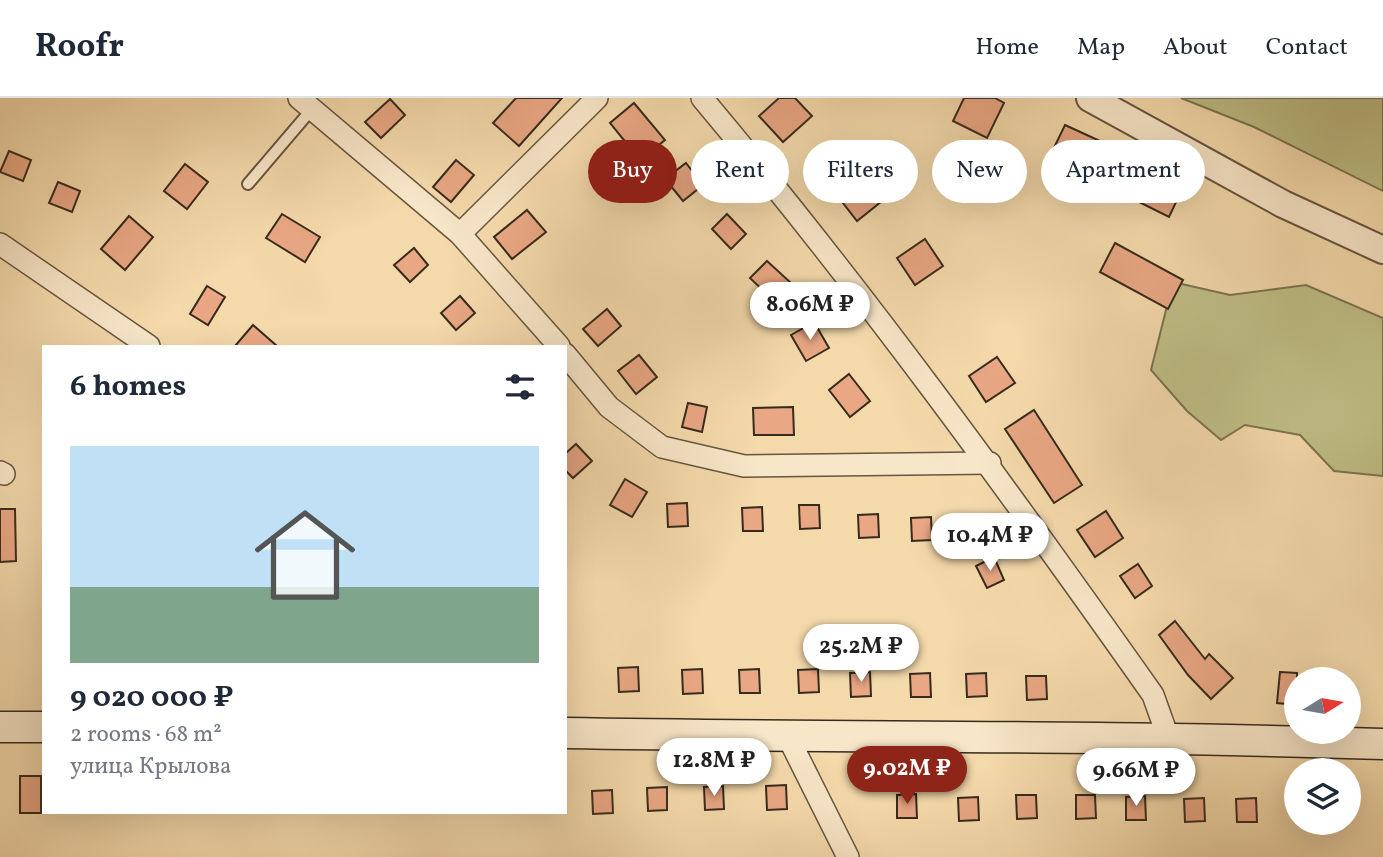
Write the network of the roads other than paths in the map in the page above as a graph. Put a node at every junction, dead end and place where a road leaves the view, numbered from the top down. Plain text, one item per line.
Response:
1 (597, 98) edge
2 (702, 98) edge
3 (1090, 98) edge
4 (305, 104) edge
5 (247, 184) dead end
6 (460, 234) junction
7 (0, 244) edge
8 (1379, 248) edge
9 (148, 345) edge
10 (558, 345) edge
11 (567, 356) edge
12 (990, 463) junction
13 (0, 727) edge
14 (42, 727) edge
15 (567, 733) edge
16 (788, 737) junction
17 (1168, 737) junction
18 (1383, 744) edge
19 (848, 857) edge

1 - 6 street
2 - 12 street
3 - 8 street
4 - 5 lane
4 - 6 street
6 - 10 street
7 - 9 street
11 - 12 street
12 - 17 street
13 - 14 main road
15 - 16 main road
16 - 17 main road
16 - 19 street
17 - 18 main road

